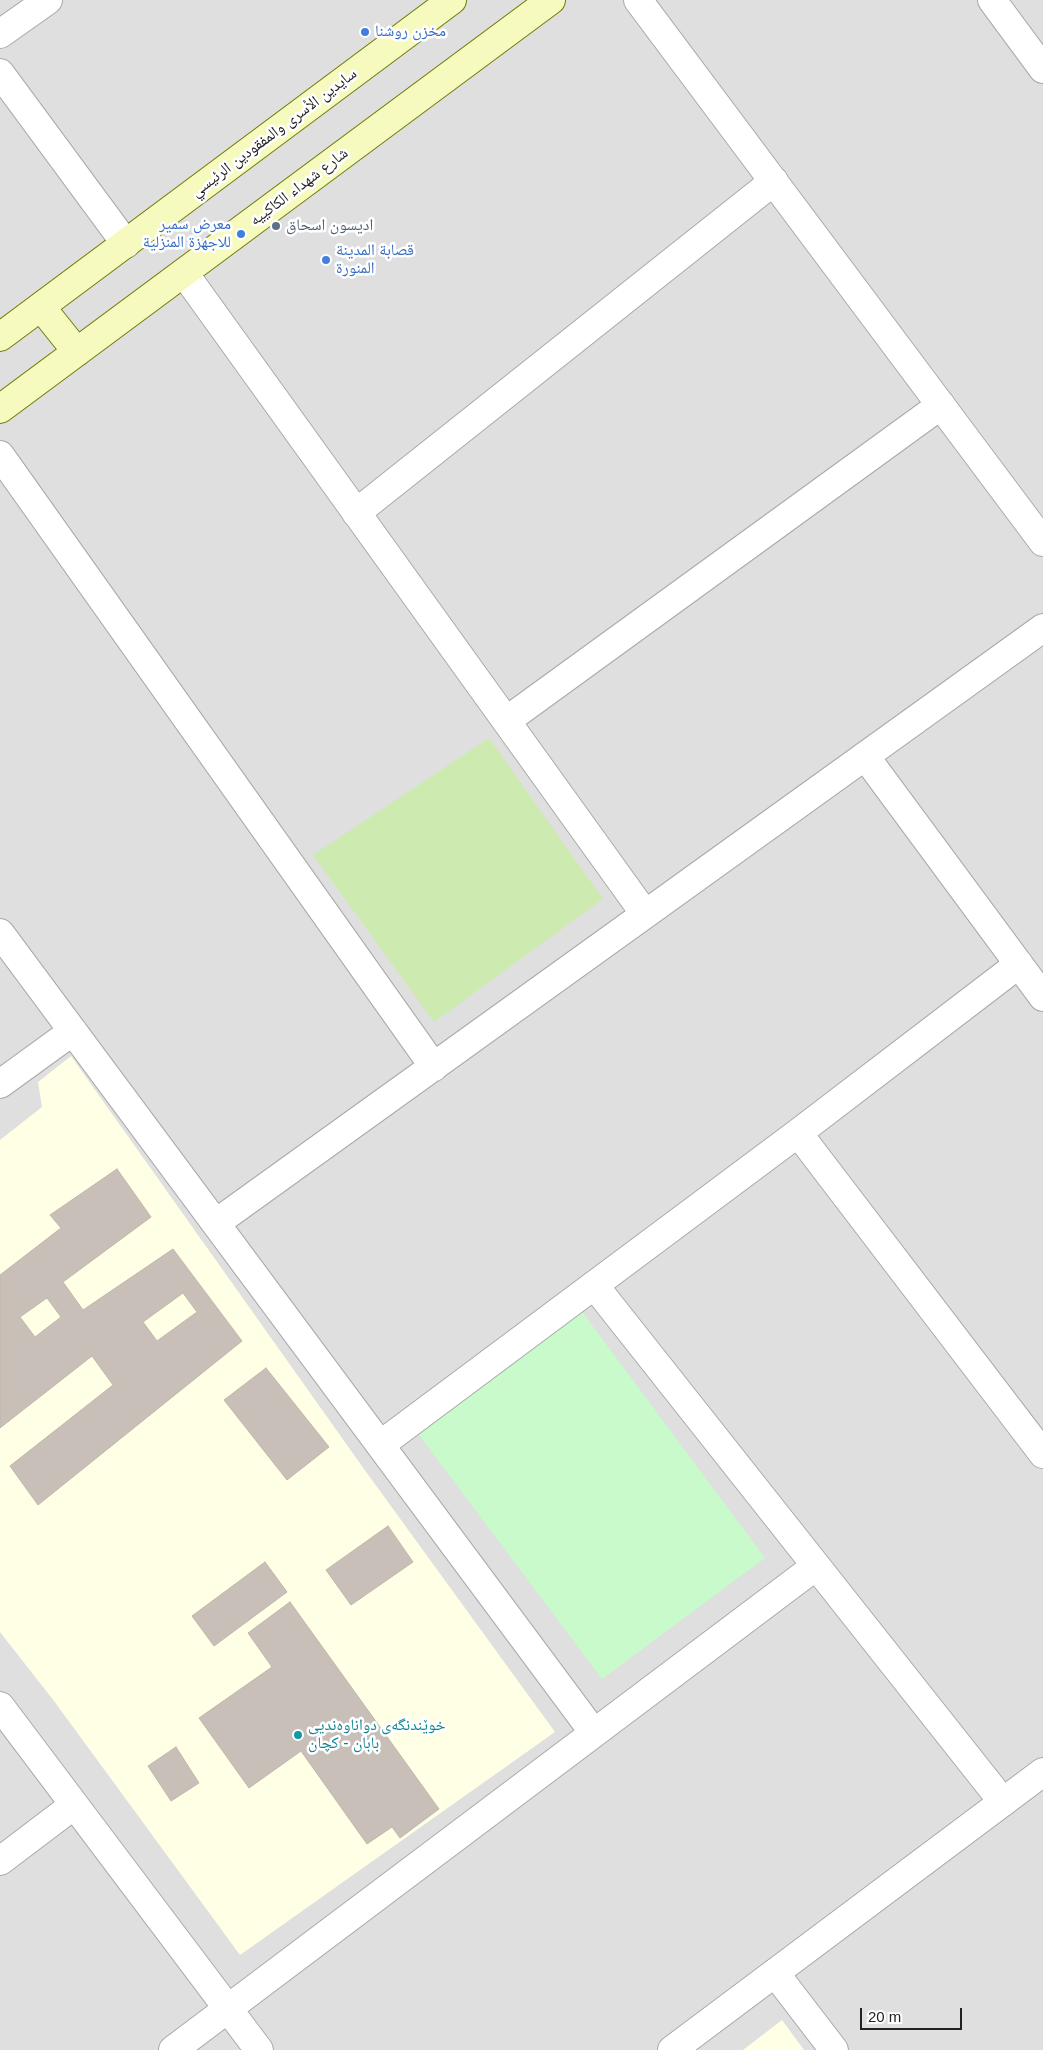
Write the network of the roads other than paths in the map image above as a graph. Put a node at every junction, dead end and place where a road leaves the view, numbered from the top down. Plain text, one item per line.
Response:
1 (48, 0) edge
2 (452, 0) edge
3 (551, 0) edge
4 (638, 0) edge
5 (992, 0) edge
6 (0, 34) edge
7 (1043, 69) edge
8 (0, 73) edge
9 (774, 181) junction
10 (126, 244) junction
11 (184, 272) junction
12 (41, 307) junction
13 (0, 337) edge
14 (77, 352) junction
15 (940, 405) junction
16 (0, 409) edge
17 (0, 456) edge
18 (356, 512) junction
19 (1043, 542) edge
20 (1043, 628) edge
21 (506, 721) junction
22 (865, 756) junction
23 (645, 914) junction
24 (0, 933) edge
25 (1019, 964) junction
26 (1043, 997) edge
27 (73, 1031) junction
28 (434, 1067) junction
29 (0, 1084) edge
30 (798, 1133) junction
31 (216, 1223) junction
32 (594, 1285) junction
33 (380, 1445) junction
34 (1043, 1454) edge
35 (816, 1566) junction
36 (0, 1706) edge
37 (594, 1733) junction
38 (1043, 1772) edge
39 (1003, 1802) junction
40 (74, 1805) junction
41 (0, 1861) edge
42 (775, 1973) junction
43 (228, 2009) junction
44 (173, 2050) edge
45 (259, 2050) edge
46 (672, 2050) edge
47 (834, 2050) edge

1 - 6 street
2 - 10 main road, سايدين الأسرى والمفقودين الرئيسي
3 - 11 main road, شارع شهداء الكاكييه
4 - 9 street
5 - 7 street
8 - 10 street
9 - 15 street
9 - 18 street
10 - 12 main road, سايدين الأسرى والمفقودين الرئيسي
11 - 14 main road, شارع شهداء الكاكييه
11 - 18 street
12 - 13 main road, سايدين الأسرى والمفقودين الرئيسي
12 - 14 main road
14 - 16 main road, شارع شهداء الكاكييه
15 - 19 street
15 - 21 street
17 - 28 street
18 - 21 street
20 - 22 street
21 - 23 street
22 - 23 street
22 - 25 street
23 - 28 street
24 - 27 street
25 - 26 street
25 - 30 street
27 - 29 street
27 - 31 street
28 - 31 street
30 - 32 street
30 - 34 street
31 - 33 street
32 - 33 street
32 - 35 street
33 - 37 street
35 - 37 street
35 - 39 street
36 - 40 street
37 - 43 street
38 - 39 street
39 - 42 street
40 - 41 street
40 - 43 street
42 - 46 street
42 - 47 street
43 - 44 street
43 - 45 street

